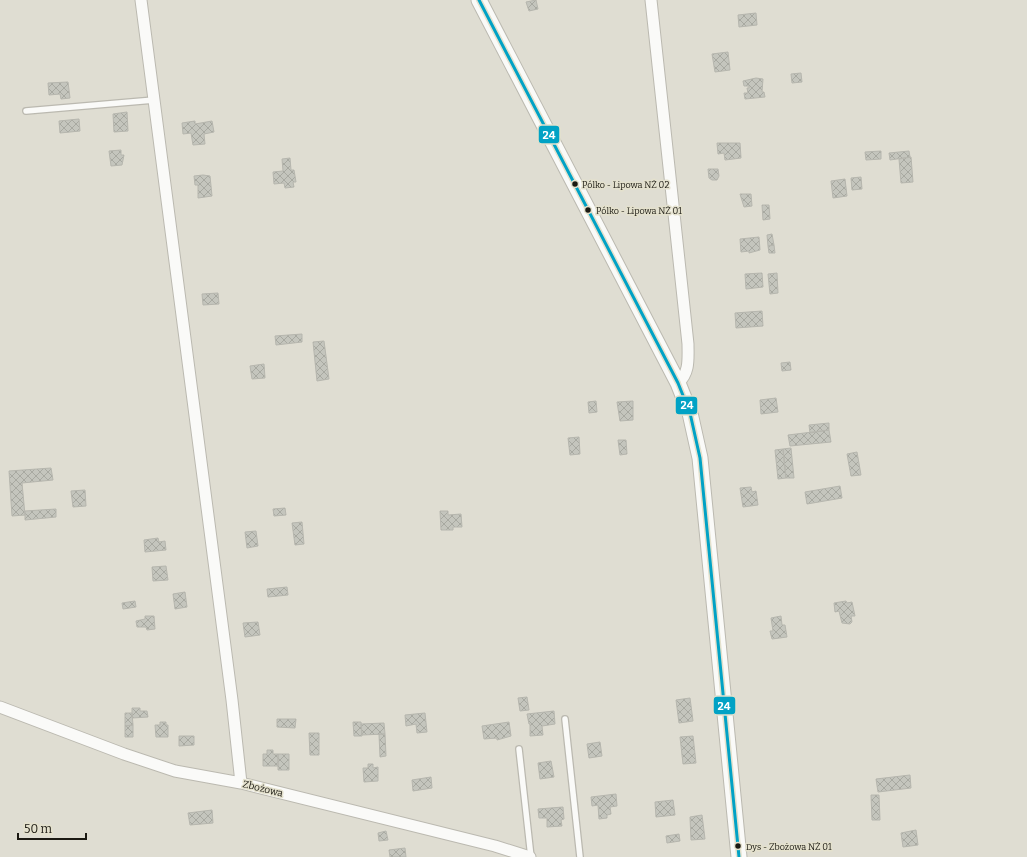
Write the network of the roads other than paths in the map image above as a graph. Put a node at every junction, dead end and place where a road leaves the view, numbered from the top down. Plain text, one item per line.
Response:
1 (141, 0) edge
2 (479, 0) edge
3 (651, 0) edge
4 (154, 100) junction
5 (26, 110) dead end
6 (678, 383) junction
7 (0, 707) edge
8 (565, 719) dead end
9 (519, 749) dead end
10 (241, 783) junction
11 (530, 857) edge
12 (580, 857) edge
13 (739, 857) edge

1 - 4 street
2 - 6 street
3 - 6 street
4 - 5 lane
4 - 10 street
6 - 13 street
7 - 10 street, Zbożowa
8 - 12 lane
9 - 11 lane
10 - 11 street, Zbożowa

